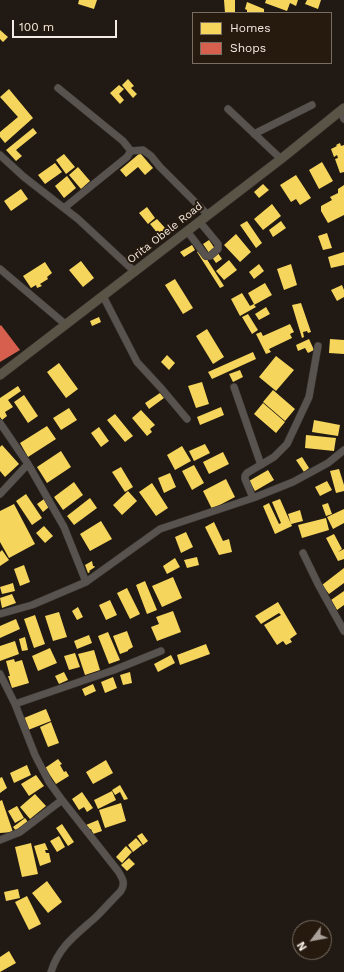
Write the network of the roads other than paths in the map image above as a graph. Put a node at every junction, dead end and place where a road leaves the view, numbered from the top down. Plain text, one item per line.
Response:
1 (58, 88) dead end
2 (312, 105) dead end
3 (228, 109) dead end
4 (343, 113) edge
5 (254, 134) junction
6 (131, 151) junction
7 (0, 155) edge
8 (281, 159) junction
9 (64, 208) junction
10 (208, 215) junction
11 (200, 221) junction
12 (187, 231) junction
13 (0, 269) edge
14 (135, 272) junction
15 (103, 296) junction
16 (65, 324) junction
17 (318, 346) dead end
18 (0, 376) edge
19 (234, 387) dead end
20 (187, 419) dead end
21 (0, 422) edge
22 (344, 452) edge
23 (28, 464) junction
24 (261, 465) junction
25 (0, 494) edge
26 (253, 498) junction
27 (303, 553) dead end
28 (86, 582) junction
29 (0, 614) edge
30 (344, 631) edge
31 (161, 651) dead end
32 (0, 674) edge
33 (15, 704) junction
34 (62, 800) junction
35 (0, 840) edge
36 (51, 972) edge

1 - 6 street
2 - 5 street
3 - 5 street
4 - 8 main road, Orita Obele Road
5 - 8 street
6 - 9 street
6 - 10 street
7 - 9 street
8 - 10 main road, Orita Obele Road
9 - 14 street
10 - 11 main road, Orita Obele Road
11 - 12 main road, Orita Obele Road
11 - 12 street
12 - 14 main road, Orita Obele Road
13 - 16 street
14 - 15 main road, Orita Obele Road
15 - 16 main road, Orita Obele Road
15 - 20 street
16 - 18 main road, Orita Obele Road
17 - 24 street
19 - 24 street
21 - 23 street
22 - 26 street
23 - 25 street
23 - 28 street
24 - 26 street
26 - 28 street
27 - 30 street
28 - 29 street
31 - 33 street
32 - 33 street
33 - 34 street
34 - 35 street
34 - 36 street

